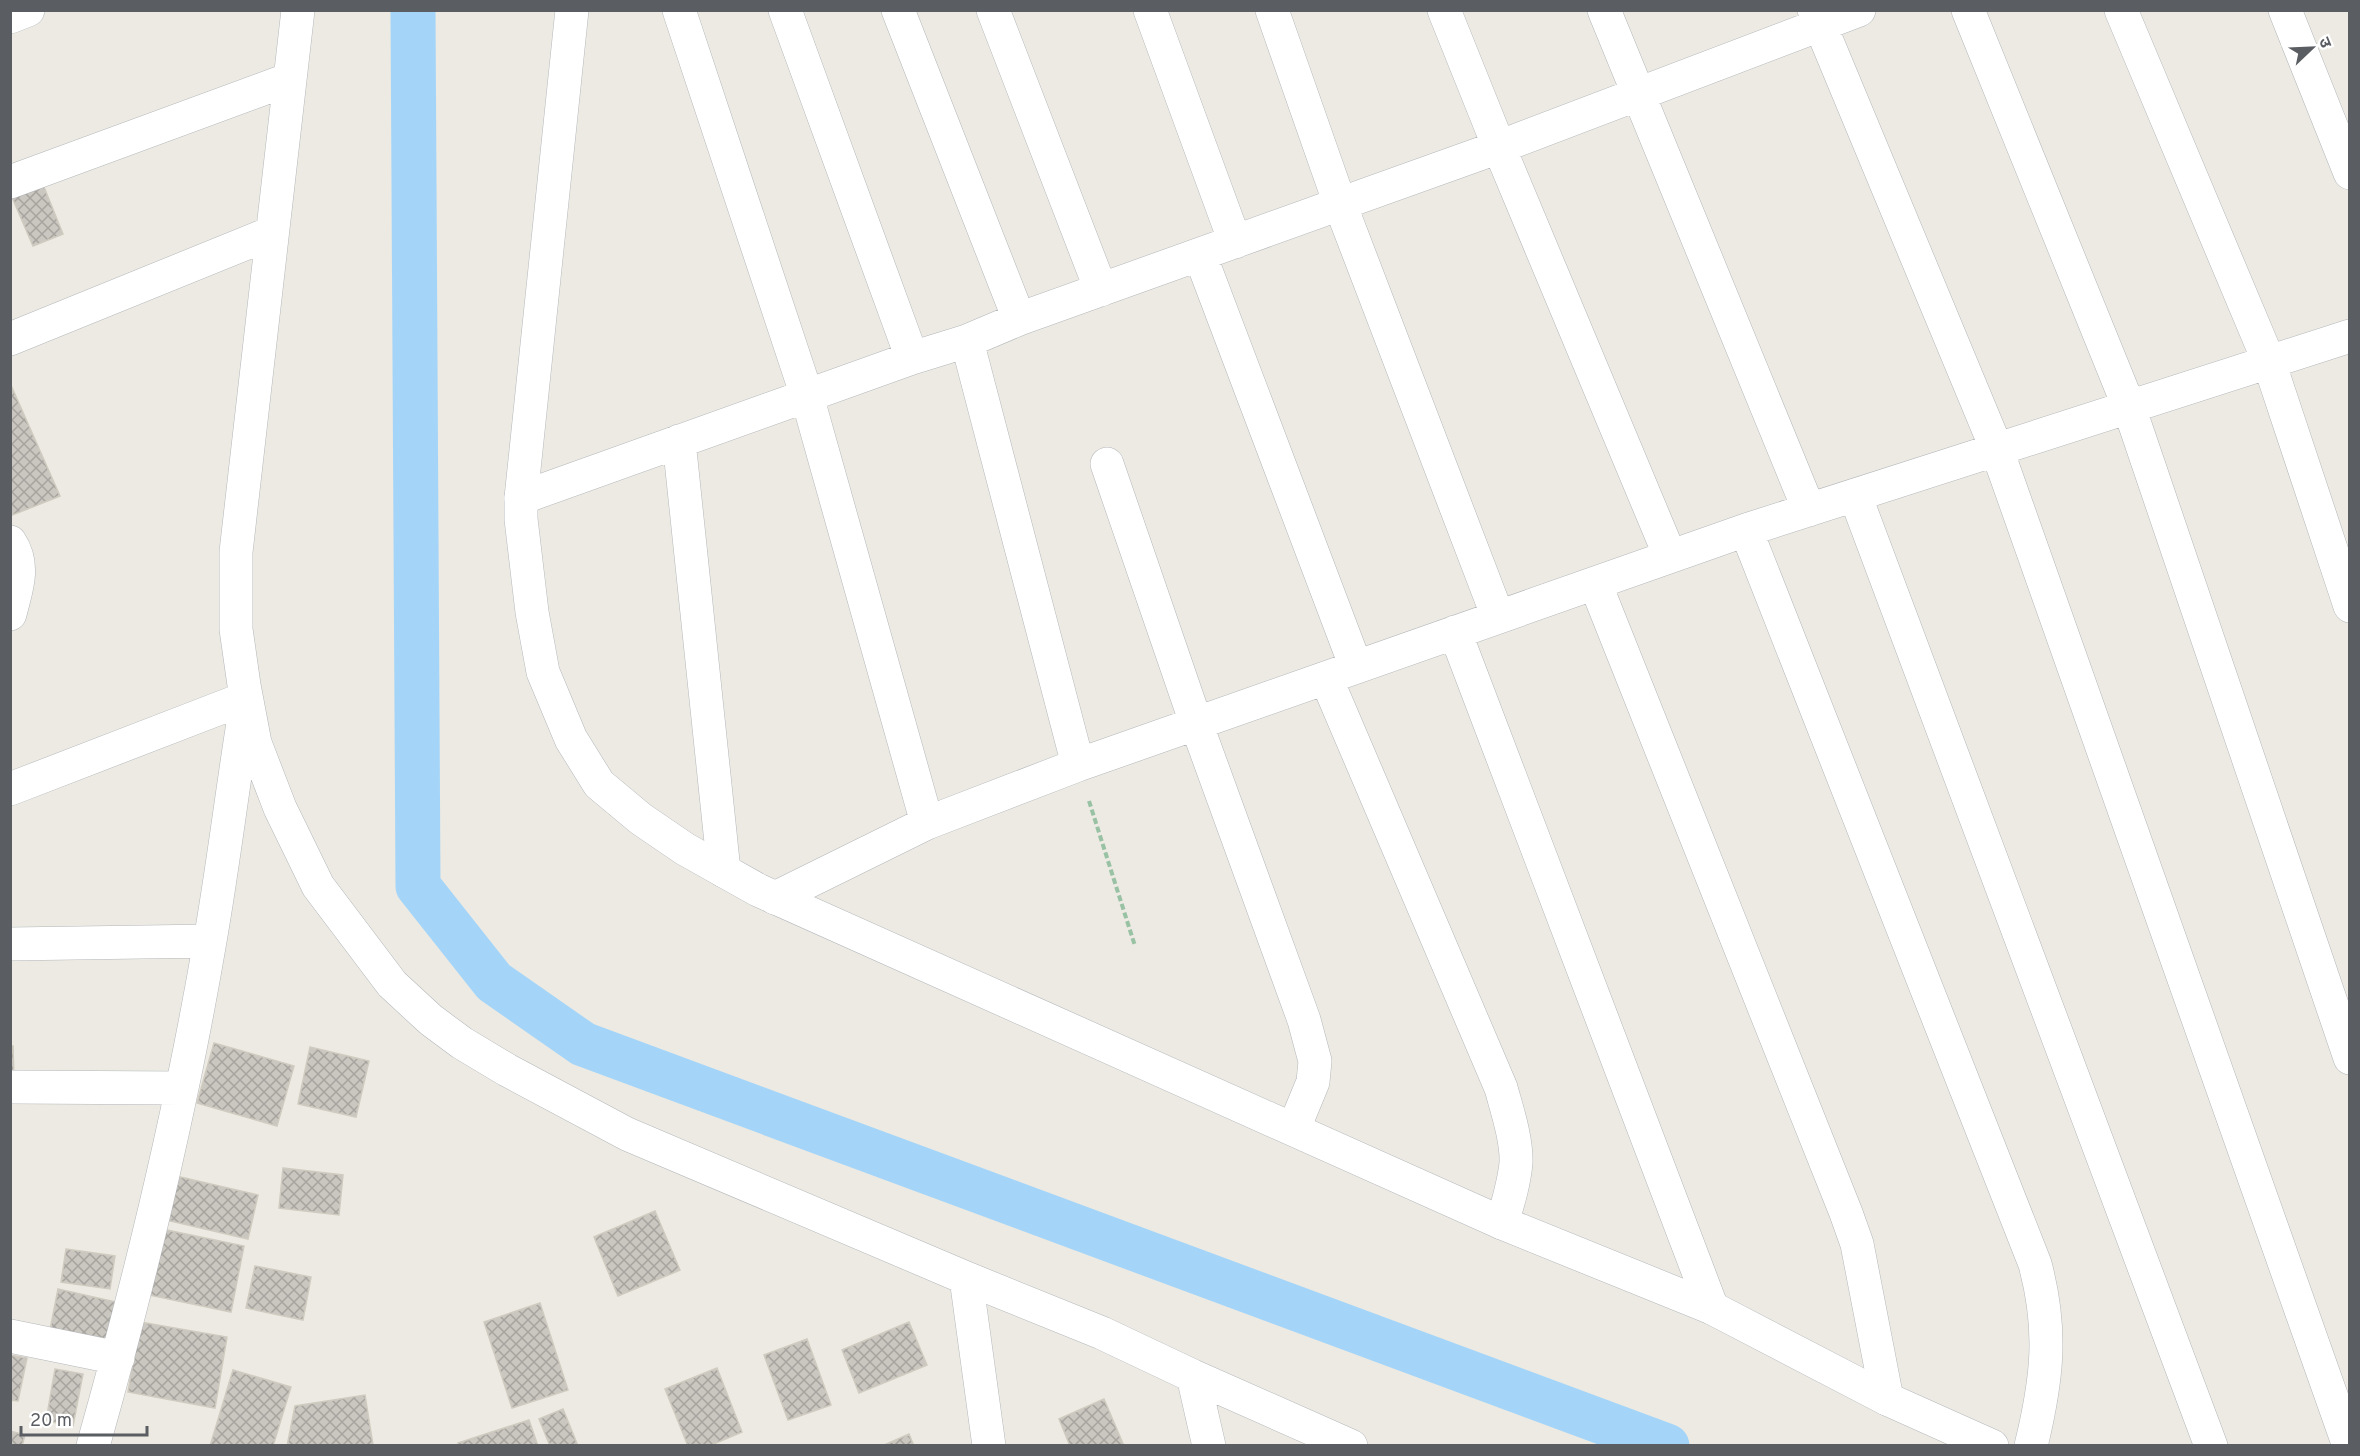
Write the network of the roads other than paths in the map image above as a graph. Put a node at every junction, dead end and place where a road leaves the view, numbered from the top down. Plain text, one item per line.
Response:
1 (28, 10) edge
2 (298, 10) edge
3 (572, 10) edge
4 (679, 10) edge
5 (785, 10) edge
6 (898, 10) edge
7 (993, 10) edge
8 (1150, 10) edge
9 (1272, 10) edge
10 (1444, 10) edge
11 (1604, 10) edge
12 (1858, 10) edge
13 (1968, 10) edge
14 (2121, 10) edge
15 (2285, 10) edge
16 (10, 17) edge
17 (1817, 18) edge
18 (290, 79) junction
19 (1638, 93) junction
20 (1498, 147) junction
21 (2349, 172) edge
22 (10, 182) edge
23 (1340, 204) junction
24 (271, 232) junction
25 (1235, 242) junction
26 (1200, 255) junction
27 (1101, 290) junction
28 (1019, 319) junction
29 (2349, 336) edge
30 (10, 339) edge
31 (967, 341) junction
32 (912, 358) junction
33 (2269, 362) junction
34 (807, 396) junction
35 (2128, 408) junction
36 (679, 441) junction
37 (1997, 450) junction
38 (1107, 464) dead end
39 (1855, 495) junction
40 (521, 498) junction
41 (1809, 510) junction
42 (1746, 530) junction
43 (10, 542) edge
44 (1670, 556) junction
45 (1595, 583) junction
46 (2349, 606) edge
47 (10, 614) edge
48 (1498, 617) junction
49 (1455, 632) junction
50 (1356, 667) junction
51 (1326, 678) junction
52 (246, 699) junction
53 (1196, 723) junction
54 (1078, 765) junction
55 (10, 789) edge
56 (927, 823) junction
57 (724, 871) junction
58 (775, 898) junction
59 (210, 941) junction
60 (10, 944) edge
61 (2349, 1058) edge
62 (10, 1087) edge
63 (182, 1088) junction
64 (1294, 1128) junction
65 (1502, 1223) junction
66 (966, 1278) junction
67 (1712, 1308) junction
68 (10, 1336) edge
69 (118, 1358) junction
70 (1193, 1377) junction
71 (1887, 1399) junction
72 (1337, 1442) edge
73 (98, 1444) edge
74 (989, 1446) edge
75 (1209, 1446) edge
76 (1992, 1446) edge
77 (2031, 1446) edge
78 (2211, 1446) edge
79 (2349, 1446) edge

1 - 16 street
2 - 18 street
3 - 40 street
4 - 34 street
5 - 32 street
6 - 28 street
7 - 27 street
8 - 25 street
9 - 23 street
10 - 20 street
11 - 19 street
12 - 17 street
13 - 35 street
14 - 33 street
15 - 21 street
17 - 19 street
17 - 37 street
18 - 22 street
18 - 24 street
19 - 20 street
19 - 41 street
20 - 23 street
20 - 44 street
23 - 25 street
23 - 48 street
24 - 30 street
24 - 52 street
25 - 26 street
26 - 27 street
26 - 50 street
27 - 28 street
28 - 31 street
29 - 33 street
31 - 32 street
31 - 54 street
32 - 34 street
33 - 35 street
33 - 46 street
34 - 36 street
34 - 56 street
35 - 37 street
35 - 61 street
36 - 40 street
36 - 57 street
37 - 39 street
37 - 79 street
38 - 53 street
39 - 41 street
39 - 78 street
40 - 57 street
41 - 42 street
42 - 44 street
42 - 77 street
43 - 47 street
44 - 45 street
45 - 48 street
45 - 71 street
48 - 49 street
49 - 50 street
49 - 67 street
50 - 51 street
51 - 53 street
51 - 65 street
52 - 55 street
52 - 59 street
52 - 66 street
53 - 54 street
53 - 64 street
54 - 56 street
56 - 58 street
57 - 58 street
58 - 64 street
59 - 60 street
59 - 63 street
62 - 63 street
63 - 69 street
64 - 65 street
65 - 67 street
66 - 70 street
66 - 74 street
67 - 71 street
68 - 69 street
69 - 73 street
70 - 72 street
70 - 75 street
71 - 76 street

